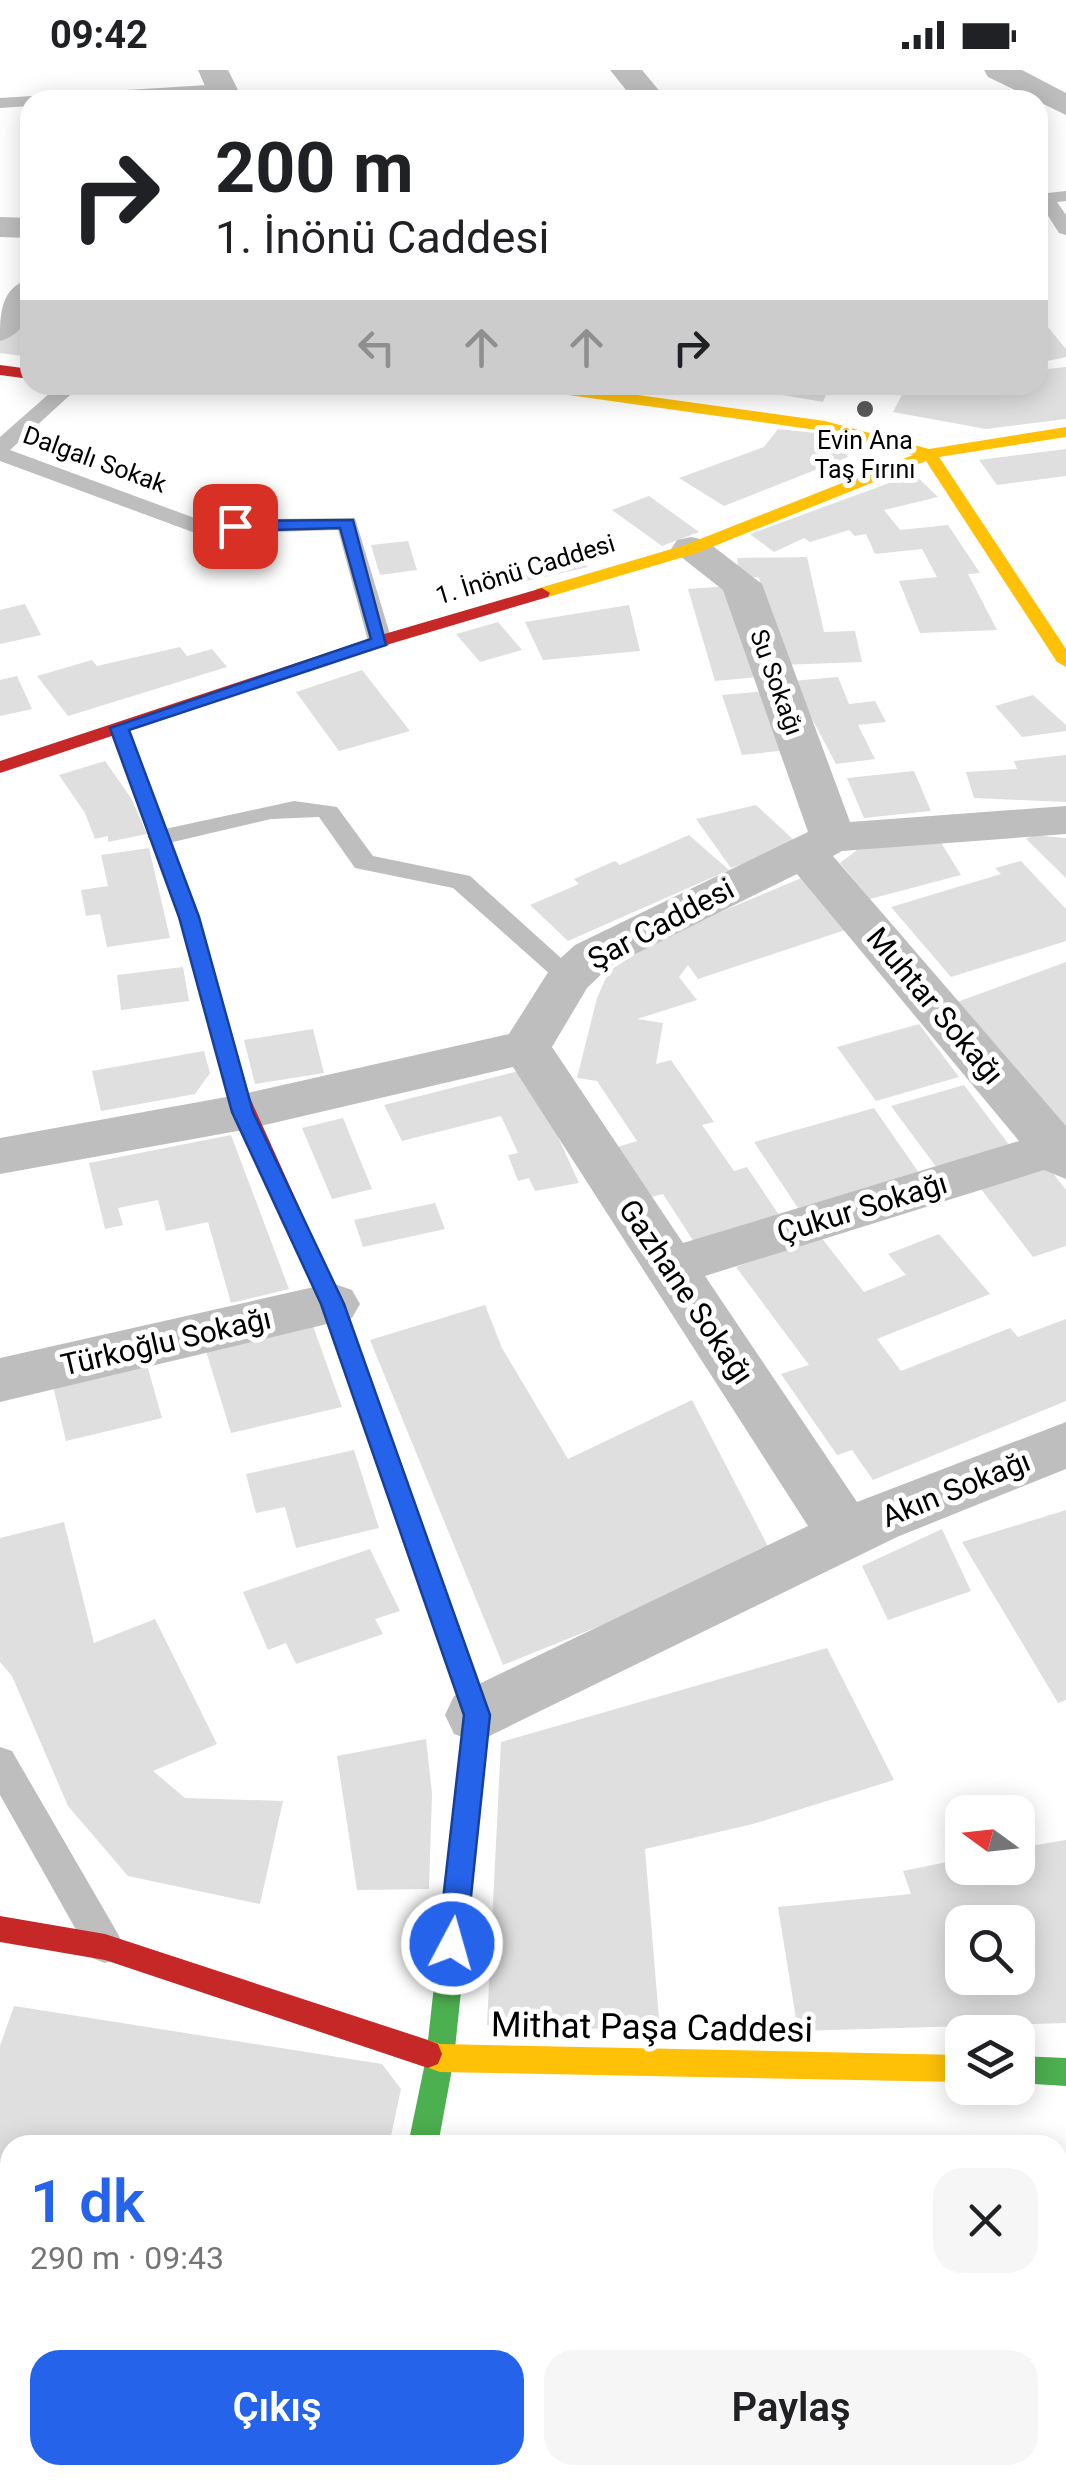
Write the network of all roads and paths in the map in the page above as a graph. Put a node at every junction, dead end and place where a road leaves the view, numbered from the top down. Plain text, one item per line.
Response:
1 (625, 70) edge
2 (999, 70) edge
3 (221, 86) edge
4 (170, 90) edge
5 (642, 90) edge
6 (1036, 90) edge
7 (1048, 201) edge
8 (1066, 229) edge
9 (20, 303) edge
10 (0, 330) edge
11 (60, 395) edge
12 (605, 395) edge
13 (1066, 432) edge
14 (0, 451) edge
15 (929, 454) junction
16 (691, 548) junction
17 (380, 641) junction
18 (1066, 662) edge
19 (119, 728) junction
20 (0, 767) edge
21 (1066, 820) edge
22 (160, 838) junction
23 (818, 845) junction
24 (569, 977) junction
25 (526, 1047) junction
26 (242, 1112) junction
27 (1061, 1154) edge
28 (0, 1156) edge
29 (668, 1267) junction
30 (332, 1304) junction
31 (0, 1380) edge
32 (1066, 1445) edge
33 (847, 1536) junction
34 (477, 1715) junction
35 (0, 1762) edge
36 (0, 1929) edge
37 (105, 1947) junction
38 (440, 2058) junction
39 (945, 2069) edge
40 (1035, 2071) edge
41 (1066, 2072) edge
42 (425, 2135) edge

1 - 5 street
2 - 6 street
3 - 4 lane
7 - 8 lane
9 - 10 street
11 - 14 lane, Dalgalı Sokak
12 - 15 street
13 - 15 street, 1. İnönü Caddesi
14 - 17 lane, Dalgalı Sokak
15 - 16 street, 1. İnönü Caddesi
15 - 18 street
16 - 17 street, 1. İnönü Caddesi
16 - 23 street, Su Sokağı
17 - 19 street, 1. İnönü Caddesi
19 - 20 street, 1. İnönü Caddesi
19 - 22 street
21 - 23 street, Şar Caddesi
22 - 24 lane
22 - 26 street
23 - 24 street, Şar Caddesi
23 - 27 street, Muhtar Sokağı
24 - 25 street, Şar Caddesi
25 - 26 street
25 - 29 street, Gazhane Sokağı
26 - 28 street
26 - 30 street
27 - 29 street, Çukur Sokağı
29 - 33 street, Gazhane Sokağı
30 - 31 street, Türkoğlu Sokağı
30 - 34 street
32 - 33 street, Akın Sokağı
33 - 34 street, Akın Sokağı
34 - 38 street
35 - 37 lane
36 - 37 street, Mithat Paşa Caddesi
37 - 38 street, Mithat Paşa Caddesi
38 - 39 street, Mithat Paşa Caddesi
38 - 42 street
40 - 41 street

